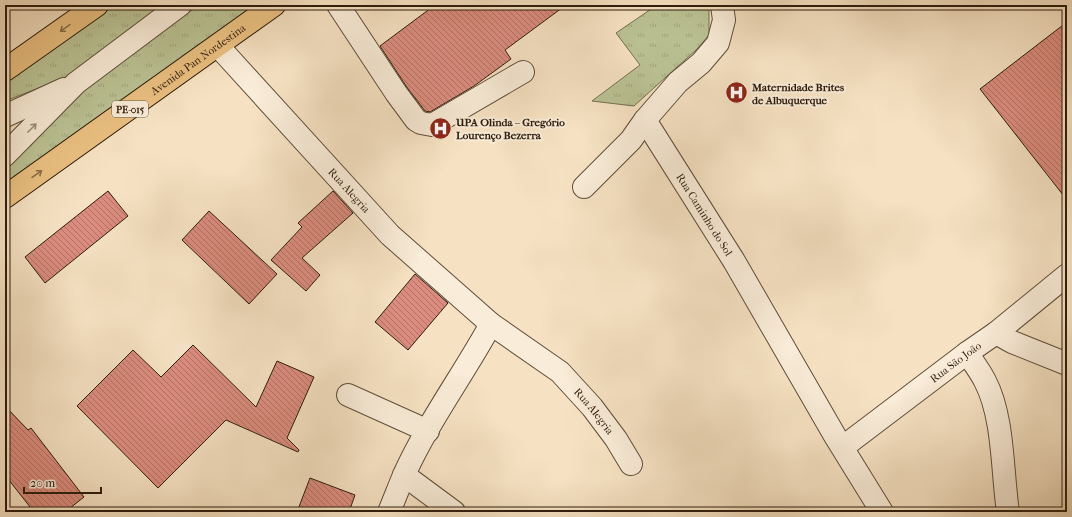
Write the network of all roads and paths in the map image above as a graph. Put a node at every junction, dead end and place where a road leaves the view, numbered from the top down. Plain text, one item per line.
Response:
1 (96, 5) edge
2 (180, 5) edge
3 (274, 5) edge
4 (338, 5) edge
5 (722, 5) edge
6 (218, 46) junction
7 (5, 70) edge
8 (523, 72) dead end
9 (76, 83) junction
10 (5, 116) edge
11 (645, 120) junction
12 (5, 155) edge
13 (584, 187) dead end
14 (5, 197) edge
15 (1067, 275) edge
16 (491, 324) junction
17 (996, 333) junction
18 (967, 353) junction
19 (1067, 364) edge
20 (348, 395) dead end
21 (428, 431) junction
22 (839, 441) junction
23 (631, 464) dead end
24 (404, 475) junction
25 (389, 512) edge
26 (454, 512) edge
27 (882, 512) edge
28 (1008, 512) edge

1 -> 7 highway
2 - 9 street
3 - 6 highway, Avenida Pan Nordestina / PE-015
4 - 8 street
5 - 11 street
14 -> 6 highway, Avenida Pan Nordestina / PE-015
6 - 16 street, Rua Alegria
9 - 10 street
12 -> 9 street
11 - 13 street
11 - 22 street, Rua Caminho do Sol
15 - 17 street, Rua São João
16 - 21 street
16 - 23 street, Rua Alegria
17 - 18 street, Rua São João
17 - 19 street
18 - 22 street, Rua São João
18 - 28 street
20 - 21 street
21 - 24 street
22 - 27 street, Rua Caminho do Sol
24 - 25 street
24 - 26 street

